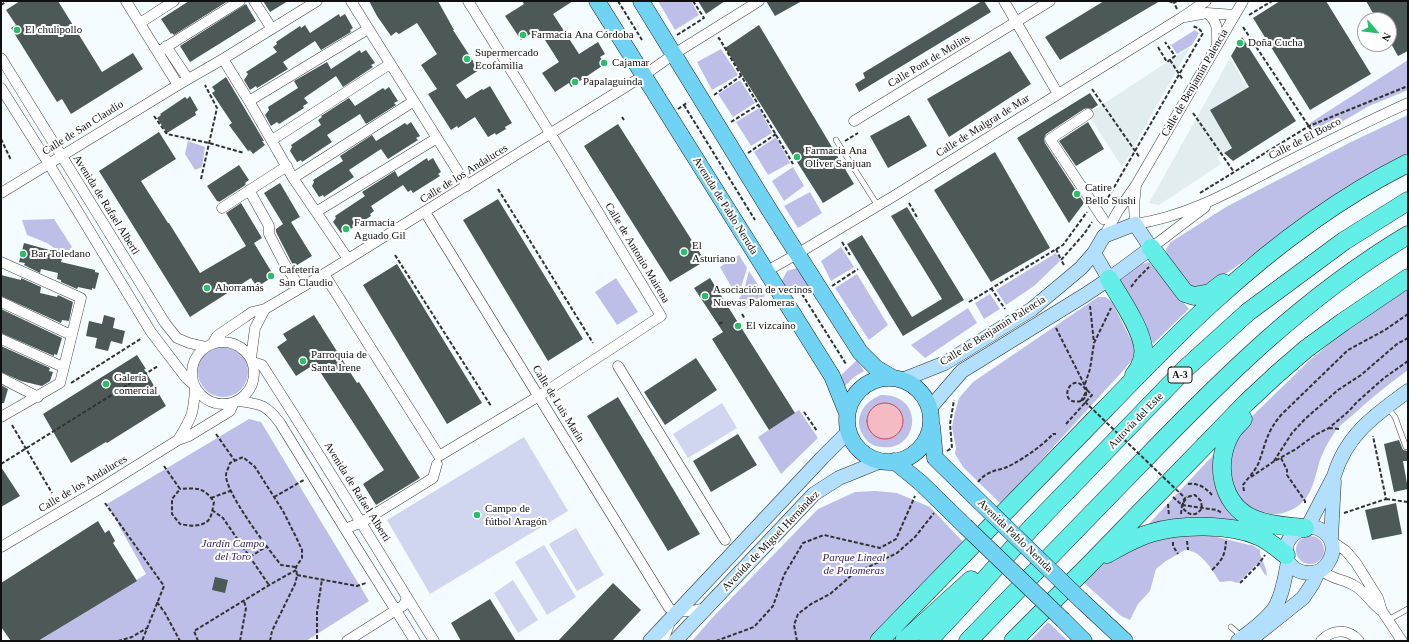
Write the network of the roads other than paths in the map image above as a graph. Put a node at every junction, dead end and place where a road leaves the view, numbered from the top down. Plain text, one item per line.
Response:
1 (126, 1) edge
2 (174, 1) edge
3 (240, 1) edge
4 (254, 1) edge
5 (317, 1) edge
6 (351, 1) edge
7 (468, 1) edge
8 (597, 1) edge
9 (641, 1) edge
10 (759, 1) edge
11 (1004, 1) edge
12 (1050, 1) edge
13 (1206, 1) edge
14 (1243, 1) edge
15 (1207, 13) junction
16 (1234, 15) junction
17 (1181, 18) junction
18 (1017, 22) junction
19 (140, 23) junction
20 (272, 29) junction
21 (368, 29) junction
22 (1217, 46) junction
23 (162, 49) junction
24 (674, 54) junction
25 (1, 58) edge
26 (223, 59) junction
27 (390, 64) junction
28 (643, 76) junction
29 (188, 79) junction
30 (178, 84) junction
31 (1, 88) edge
32 (1058, 94) junction
33 (249, 101) junction
34 (414, 101) junction
35 (1408, 103) edge
36 (1088, 114) dead end
37 (854, 121) dead end
38 (550, 134) junction
39 (437, 138) junction
40 (272, 140) junction
41 (836, 140) dead end
42 (61, 156) junction
43 (1408, 162) edge
44 (49, 164) junction
45 (287, 166) junction
46 (293, 178) junction
47 (1136, 185) junction
48 (467, 186) junction
49 (249, 190) junction
50 (1, 193) edge
51 (1214, 200) junction
52 (1408, 201) edge
53 (878, 206) junction
54 (222, 208) dead end
55 (316, 212) junction
56 (425, 212) junction
57 (1098, 212) road end
58 (1135, 224) junction
59 (1300, 230) junction
60 (1408, 235) edge
61 (1104, 236) junction
62 (1094, 253) junction
63 (798, 254) junction
64 (1152, 256) junction
65 (348, 259) junction
66 (1, 262) edge
67 (767, 271) junction
68 (324, 274) junction
69 (1408, 278) edge
70 (1109, 279) junction
71 (300, 288) junction
72 (1, 302) edge
73 (265, 309) junction
74 (72, 335) junction
75 (1, 339) edge
76 (210, 345) junction
77 (1306, 348) junction
78 (252, 360) junction
79 (618, 366) dead end
80 (63, 367) junction
81 (1, 378) edge
82 (898, 379) junction
83 (194, 385) junction
84 (1408, 391) edge
85 (539, 396) junction
86 (38, 397) junction
87 (236, 402) junction
88 (1387, 406) junction
89 (847, 413) junction
90 (930, 413) junction
91 (1, 417) edge
92 (1221, 429) junction
93 (848, 431) junction
94 (178, 440) junction
95 (1074, 441) junction
96 (1408, 447) edge
97 (1211, 448) dead end
98 (888, 461) junction
99 (437, 464) dead end
100 (1334, 476) junction
101 (362, 522) junction
102 (1032, 527) junction
103 (1306, 528) junction
104 (345, 529) junction
105 (725, 540) dead end
106 (1332, 540) junction
107 (1, 547) edge
108 (1287, 558) junction
109 (1089, 565) junction
110 (1320, 571) junction
111 (407, 598) junction
112 (707, 608) junction
113 (1408, 609) edge
114 (396, 610) junction
115 (1382, 611) junction
116 (673, 613) junction
117 (1388, 620) junction
118 (1231, 627) dead end
119 (657, 638) edge
120 (1243, 640) edge
121 (347, 641) edge
122 (415, 641) edge
123 (434, 641) edge
124 (675, 641) edge
125 (879, 641) edge
126 (904, 641) edge
127 (928, 641) edge
128 (968, 641) edge
129 (1013, 641) edge
130 (1084, 641) edge
131 (1125, 641) edge
132 (1321, 641) edge
133 (1359, 641) edge
134 (1402, 641) edge

1 - 19 street
2 - 19 street
3 - 23 street
4 - 20 street
5 - 20 street, Calle de San Claudio
6 - 21 street
7 - 38 street, Calle de Antonio Mairena
8 - 28 main road, Avenida de Pablo Neruda
9 - 24 main road
10 - 24 street
11 - 18 street
12 - 18 street, Calle Pont de Molins
13 - 17 street, Calle de Malgrat de Mar
14 - 16 street, Calle de Benjamín Palencia
15 - 16 street
15 - 17 street
15 - 22 street
16 - 22 street, Calle de Benjamín Palencia
17 - 32 street, Calle de Malgrat de Mar
18 - 32 street
18 - 37 street, Calle Pont de Molins
19 - 23 street
20 - 26 street, Calle de San Claudio
21 - 27 street
21 - 33 street
22 - 47 street, Calle de Benjamín Palencia
23 - 29 street
23 - 30 street
24 - 28 street, Calle de los Andaluces
24 - 63 main road
25 - 42 street, Avenida de Rafael Alberti
26 - 29 street, Calle de San Claudio
26 - 33 street
27 - 34 street
27 - 40 street
28 - 38 street, Calle de los Andaluces
28 - 67 main road, Avenida de Pablo Neruda
29 - 30 street, Calle de San Claudio
30 - 42 street, Calle de San Claudio
31 - 44 street
32 - 53 street, Calle de Malgrat de Mar
33 - 40 street
34 - 39 street
34 - 46 street
35 - 51 street, Calle de El Bosco
36 - 57 street
38 - 48 street, Calle de los Andaluces
38 - 85 street, Calle de Antonio Mairena
39 - 48 street
39 - 55 street
40 - 45 street
41 - 53 lane
42 - 44 street, Calle de San Claudio
42 - 76 street, Avenida de Rafael Alberti
43 - 59 highway
44 - 50 street, Calle de San Claudio
44 - 83 street
45 - 46 street
45 - 49 street
46 - 55 street
47 - 58 street, Calle de Benjamín Palencia
47 - 61 street, Calle de Benjamín Palencia
48 - 56 street, Calle de los Andaluces
49 - 54 street
49 - 71 street
51 - 58 street, Calle de El Bosco
51 - 64 street, Calle de El Bosco
52 - 102 highway, Autovía del Este / A-3
53 - 63 street, Calle de Malgrat de Mar
55 - 65 street
56 - 65 street, Calle de los Andaluces
56 - 85 street, Calle de Luis Marín
58 - 61 street
58 - 64 street
59 - 64 highway
59 - 95 highway
60 - 128 highway
61 - 62 street, Calle de Benjamín Palencia
62 - 70 street
62 - 82 street, Calle de Benjamín Palencia
63 - 67 street, Calle de Malgrat de Mar
63 - 82 main road
64 - 70 street, Calle de Benjamín Palencia
65 - 68 street, Calle de los Andaluces
66 - 74 street
67 - 89 main road, Avenida de Pablo Neruda
68 - 71 street, Calle de los Andaluces
68 - 85 street, Calle de Antonio Mairena
69 - 77 highway
70 - 90 street, Calle de Benjamín Palencia
70 - 95 highway
71 - 73 street, Calle de los Andaluces
72 - 74 street
73 - 76 street, Calle de los Andaluces
73 - 78 street
74 - 80 street
75 - 80 street
76 - 78 street
76 - 83 street
77 - 92 highway
77 - 103 highway
78 - 87 street
78 - 101 street, Avenida de Rafael Alberti
79 - 105 street
80 - 86 street
81 - 86 street
82 - 89 main road
82 - 90 main road
83 - 87 street
83 - 94 street, Calle de los Andaluces
84 - 88 street
85 - 116 street, Calle de Luis Marín
86 - 91 street
87 - 94 street, Calle de los Andaluces
87 - 104 street
88 - 96 lane
88 - 100 street
89 - 93 main road
90 - 98 main road
90 - 131 main road, Avenida Pablo Neruda, bridge
92 - 97 lane
92 - 109 highway
93 - 98 main road
93 - 116 street, Avenida de Miguel Hernández
94 - 107 street, Calle de los Andaluces
95 - 125 highway
98 - 112 street, Avenida de Miguel Hernández
98 - 130 main road, bridge
99 - 101 street
100 - 103 street
100 - 106 street
101 - 104 street
101 - 111 street, Avenida de Rafael Alberti
102 - 126 highway
102 - 127 highway, Autovía del Este / A-3
103 - 106 street
103 - 108 street
104 - 114 street
106 - 110 street
106 - 115 street
108 - 109 highway
108 - 110 street
108 - 120 street
109 - 129 highway
110 - 115 street
110 - 120 street
111 - 114 street
111 - 123 street, Avenida de Rafael Alberti
112 - 116 street
112 - 124 street, Avenida de Miguel Hernández
113 - 117 lane
114 - 121 street
114 - 122 street
115 - 117 street
116 - 119 street, Avenida de Miguel Hernández
117 - 134 street
118 - 120 lane
132 - 133 street

